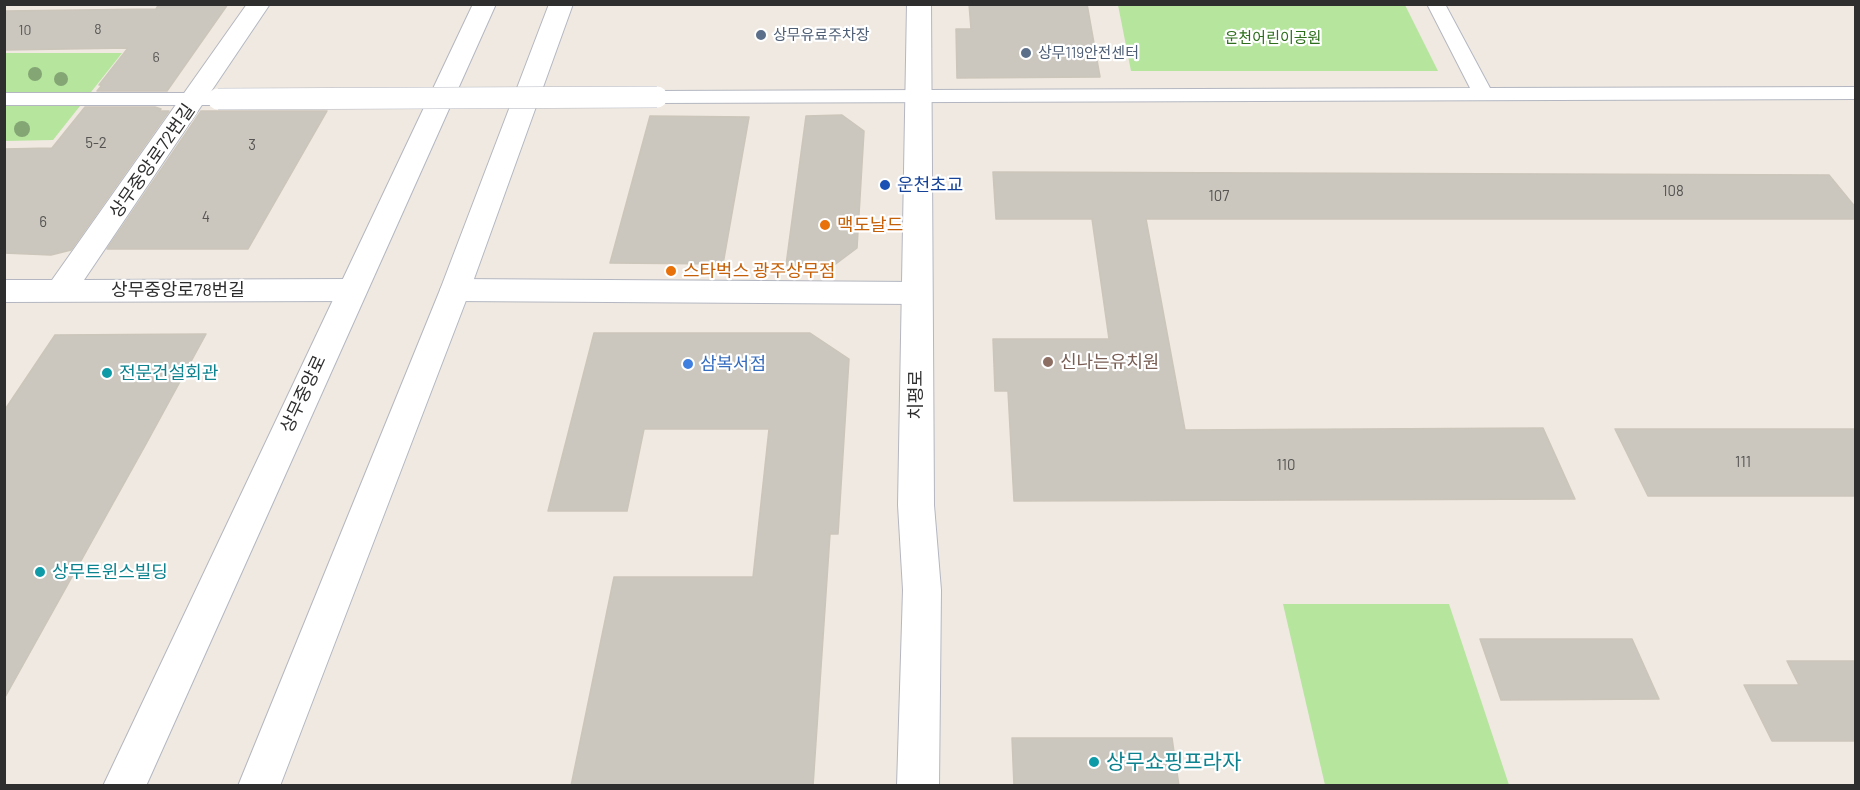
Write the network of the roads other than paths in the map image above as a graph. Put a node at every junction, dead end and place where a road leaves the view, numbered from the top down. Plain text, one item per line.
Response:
1 (259, 4) edge
2 (485, 4) edge
3 (561, 4) edge
4 (919, 4) edge
5 (1436, 4) edge
6 (1482, 92) junction
7 (1856, 93) edge
8 (920, 96) junction
9 (4, 99) edge
10 (207, 99) junction
11 (61, 290) junction
12 (351, 290) junction
13 (455, 290) junction
14 (4, 291) edge
15 (916, 293) junction
16 (124, 786) edge
17 (259, 786) edge
18 (918, 786) edge

1 - 10 street
2 - 12 street, 상무중앙로
3 - 13 street
4 - 8 street, 치평로
5 - 6 street
6 - 7 street
6 - 8 street
8 - 10 street, bridge
8 - 15 street, 치평로
9 - 10 street, 상무중앙로72번길
10 - 11 street, 상무중앙로72번길
11 - 12 street, 상무중앙로78번길
11 - 14 street, 상무중앙로78번길
12 - 16 street, 상무중앙로
13 - 15 street
13 - 17 street
15 - 18 street, 치평로

